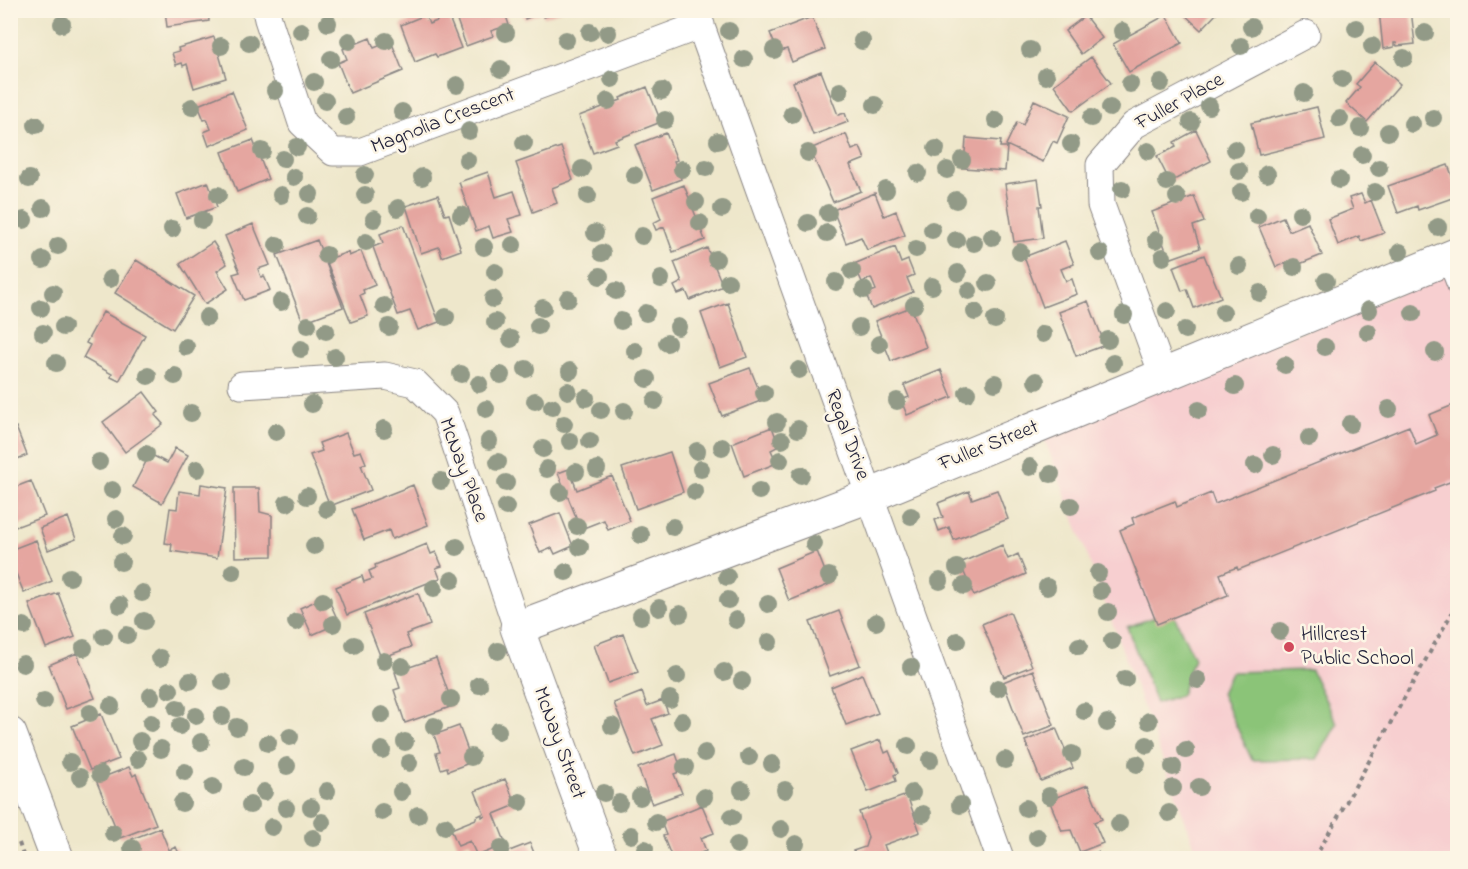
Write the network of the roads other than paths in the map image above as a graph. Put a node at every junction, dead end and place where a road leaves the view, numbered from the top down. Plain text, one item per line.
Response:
1 (266, 10) edge
2 (698, 17) edge
3 (1306, 34) dead end
4 (1451, 256) edge
5 (1458, 295) edge
6 (1163, 375) junction
7 (242, 385) dead end
8 (869, 496) junction
9 (517, 628) junction
10 (10, 734) edge
11 (57, 858) edge
12 (601, 858) edge
13 (1000, 858) edge

1 - 2 street, Magnolia Crescent
2 - 8 street, Regal Drive
3 - 6 street, Fuller Place
4 - 5 lane
4 - 6 street, Fuller Street
6 - 8 street, Fuller Street
7 - 9 street, McNay Place
8 - 9 street, Fuller Street
8 - 13 street, Regal Drive
9 - 12 street, McNay Street
10 - 11 street

